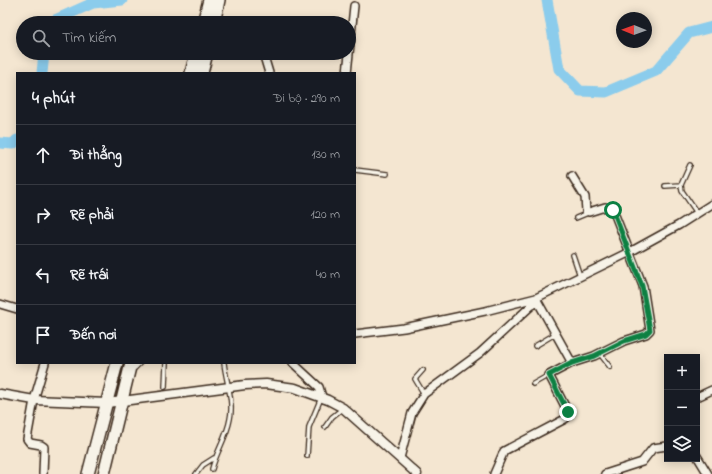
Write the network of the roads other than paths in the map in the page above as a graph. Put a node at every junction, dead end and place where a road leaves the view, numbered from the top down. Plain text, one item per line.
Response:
1 (209, 0) edge
2 (219, 0) edge
3 (354, 6) dead end
4 (205, 16) edge
5 (216, 16) edge
6 (353, 16) edge
7 (194, 60) edge
8 (205, 60) edge
9 (265, 60) edge
10 (348, 60) edge
11 (191, 72) edge
12 (202, 72) edge
13 (269, 72) edge
14 (347, 72) edge
15 (690, 165) dead end
16 (356, 170) edge
17 (387, 174) dead end
18 (572, 176) dead end
19 (681, 185) junction
20 (665, 186) dead end
21 (712, 204) edge
22 (589, 212) junction
23 (698, 214) junction
24 (576, 218) dead end
25 (630, 252) junction
26 (573, 255) dead end
27 (580, 276) junction
28 (537, 300) junction
29 (0, 304) edge
30 (16, 309) edge
31 (356, 334) edge
32 (556, 334) junction
33 (535, 346) dead end
34 (600, 354) junction
35 (572, 363) junction
36 (45, 364) edge
37 (117, 364) edge
38 (166, 364) edge
39 (224, 364) edge
40 (294, 364) edge
41 (133, 366) edge
42 (610, 367) dead end
43 (423, 370) dead end
44 (549, 375) junction
45 (533, 384) dead end
46 (165, 387) dead end
47 (228, 388) junction
48 (712, 390) edge
49 (0, 394) edge
50 (424, 394) junction
51 (700, 396) edge
52 (322, 397) junction
53 (34, 400) junction
54 (123, 402) junction
55 (107, 403) junction
56 (343, 408) junction
57 (325, 426) dead end
58 (664, 446) edge
59 (307, 456) dead end
60 (214, 458) junction
61 (400, 458) junction
62 (700, 461) edge
63 (212, 470) dead end
64 (43, 474) edge
65 (88, 474) edge
66 (104, 474) edge
67 (196, 474) edge
68 (417, 474) edge
69 (494, 474) edge
70 (606, 474) edge
71 (708, 474) edge

1 - 4 highway
2 - 5 highway
3 - 6 street
7 - 11 highway
8 - 12 highway
9 - 13 street
10 - 14 street
15 - 19 lane
16 - 17 lane
18 - 22 street
19 - 20 lane
19 - 23 lane
21 - 23 street
22 - 24 lane
22 - 25 street
23 - 25 street
25 - 27 street
25 - 34 street
26 - 27 lane
27 - 28 street
28 - 31 street
28 - 32 street
28 - 50 street
29 - 30 street
32 - 33 lane
32 - 35 street
34 - 35 street
34 - 42 lane
35 - 44 street
36 - 53 street
37 - 55 highway
38 - 46 lane
39 - 47 lane
40 - 52 street
41 - 54 highway
43 - 50 lane
44 - 45 lane
44 - 69 street
47 - 52 street
47 - 54 street
47 - 60 lane
48 - 51 street
49 - 53 street
50 - 61 street
52 - 56 street
52 - 59 lane
53 - 55 street
53 - 64 street
54 - 55 street
54 - 66 highway
55 - 65 highway
56 - 57 lane
56 - 61 street
58 - 70 street
60 - 63 lane
60 - 67 lane
61 - 68 street
62 - 71 street

